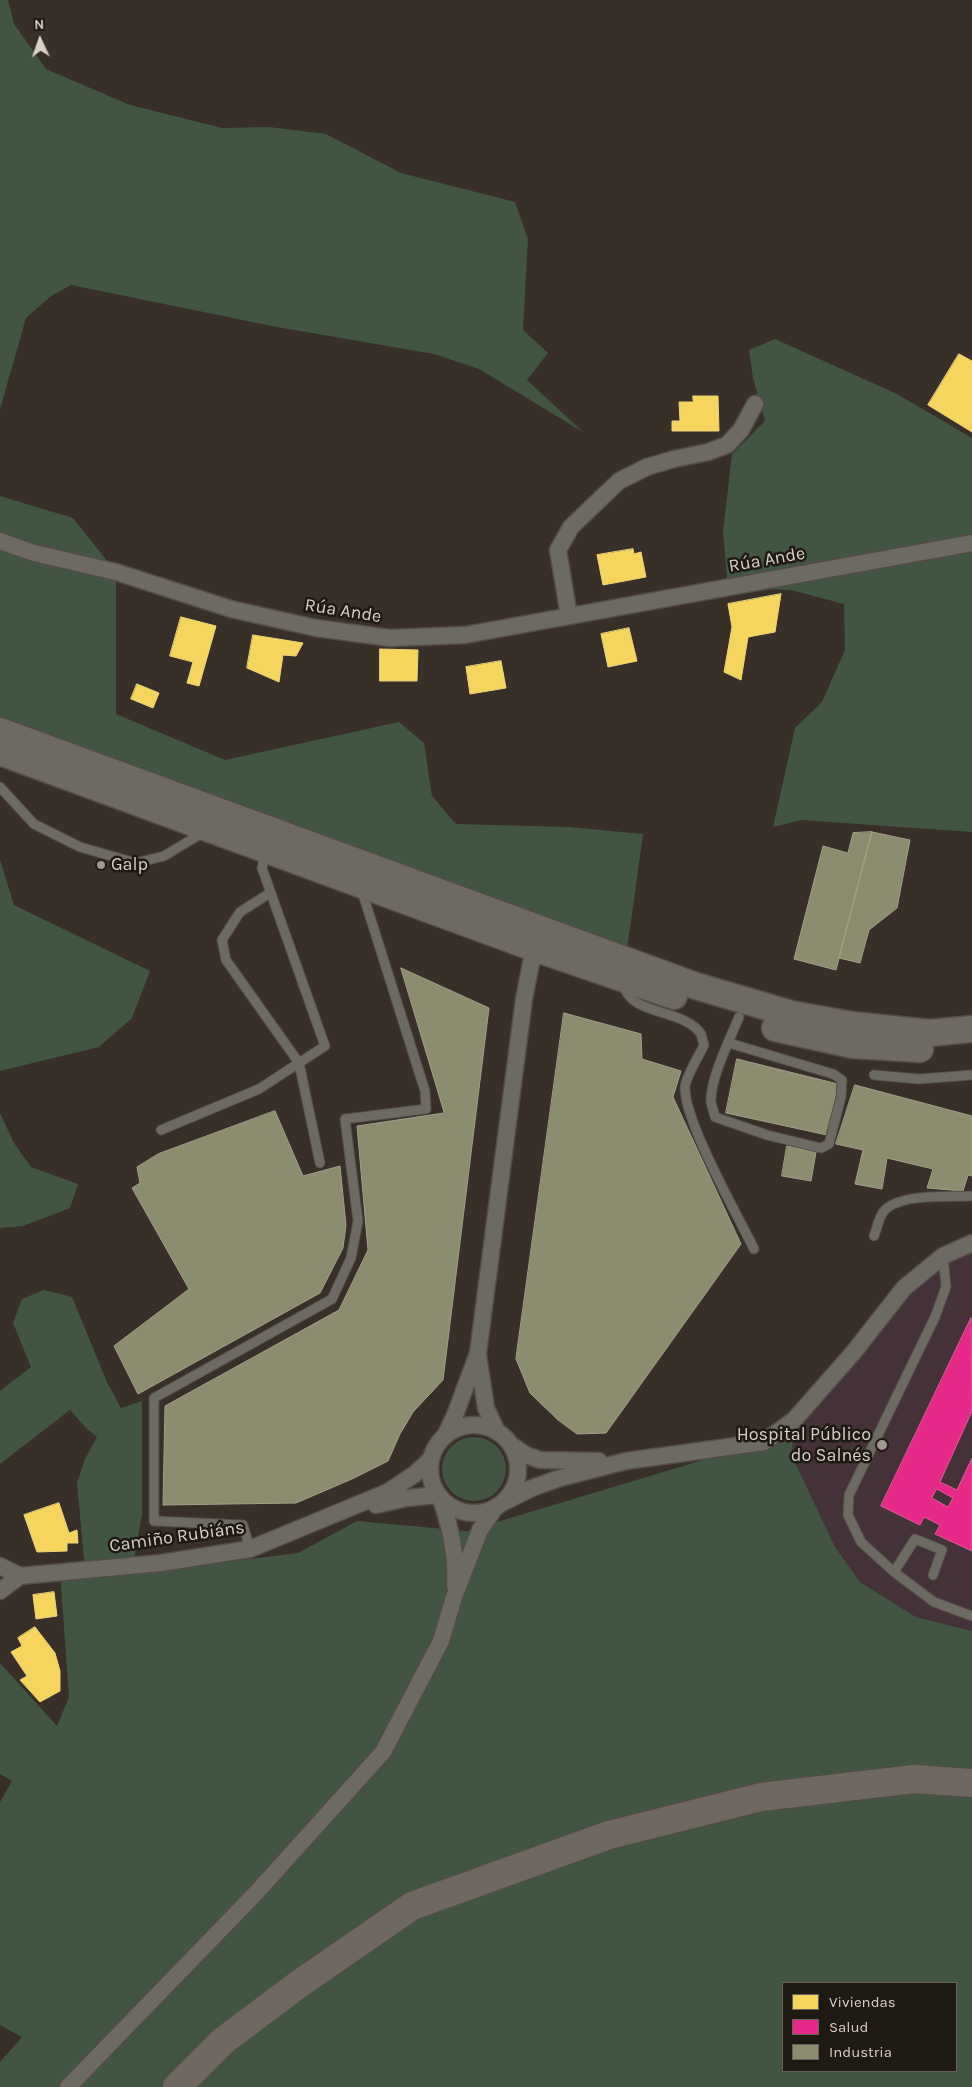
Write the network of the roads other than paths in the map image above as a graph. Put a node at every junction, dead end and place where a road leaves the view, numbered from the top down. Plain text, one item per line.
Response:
1 (755, 404) dead end
2 (0, 541) edge
3 (972, 543) edge
4 (569, 616) junction
5 (0, 731) edge
6 (0, 752) edge
7 (0, 788) edge
8 (209, 828) junction
9 (267, 849) junction
10 (370, 877) junction
11 (270, 893) junction
12 (534, 948) junction
13 (623, 979) junction
14 (791, 1014) junction
15 (739, 1017) junction
16 (972, 1029) edge
17 (729, 1043) junction
18 (972, 1044) edge
19 (299, 1063) junction
20 (874, 1075) dead end
21 (972, 1075) edge
22 (162, 1130) dead end
23 (320, 1163) dead end
24 (972, 1196) edge
25 (874, 1236) dead end
26 (972, 1243) edge
27 (754, 1249) dead end
28 (943, 1256) junction
29 (478, 1353) junction
30 (497, 1432) junction
31 (445, 1436) junction
32 (510, 1444) junction
33 (431, 1460) junction
34 (626, 1461) junction
35 (439, 1496) junction
36 (499, 1505) junction
37 (333, 1516) junction
38 (250, 1548) junction
39 (0, 1566) edge
40 (894, 1572) junction
41 (933, 1575) dead end
42 (20, 1576) junction
43 (0, 1592) edge
44 (454, 1597) junction
45 (972, 1616) edge
46 (972, 1783) edge
47 (68, 2087) edge
48 (177, 2087) edge

1 - 4 street
2 - 4 street, Rúa Ande
3 - 4 street, Rúa Ande
5 - 10 main road
6 - 8 main road
7 - 8 lane
8 - 9 main road
9 - 10 main road
9 - 11 lane
10 - 12 main road
10 - 14 main road
10 - 38 lane
11 - 19 lane
11 - 19 lane
12 - 13 main road
12 - 14 street
12 - 29 street
13 - 15 main road
13 - 27 lane
14 - 16 main road
15 - 17 lane
15 - 18 main road
17 - 17 lane
19 - 22 lane
19 - 23 lane
20 - 21 lane
24 - 25 lane
26 - 28 street
28 - 34 street
28 - 40 lane
29 - 30 street
29 - 31 street
30 - 31 street
30 - 32 street
31 - 33 street
32 - 34 street
32 - 36 street
33 - 35 street
33 - 37 street
34 - 36 street
35 - 36 street
35 - 37 street
35 - 44 street
36 - 44 street
37 - 38 street, Camiño Rubiáns
38 - 42 street, Camiño Rubiáns
39 - 42 street
40 - 41 lane
40 - 45 lane
42 - 43 street
44 - 47 street
46 - 48 highway

